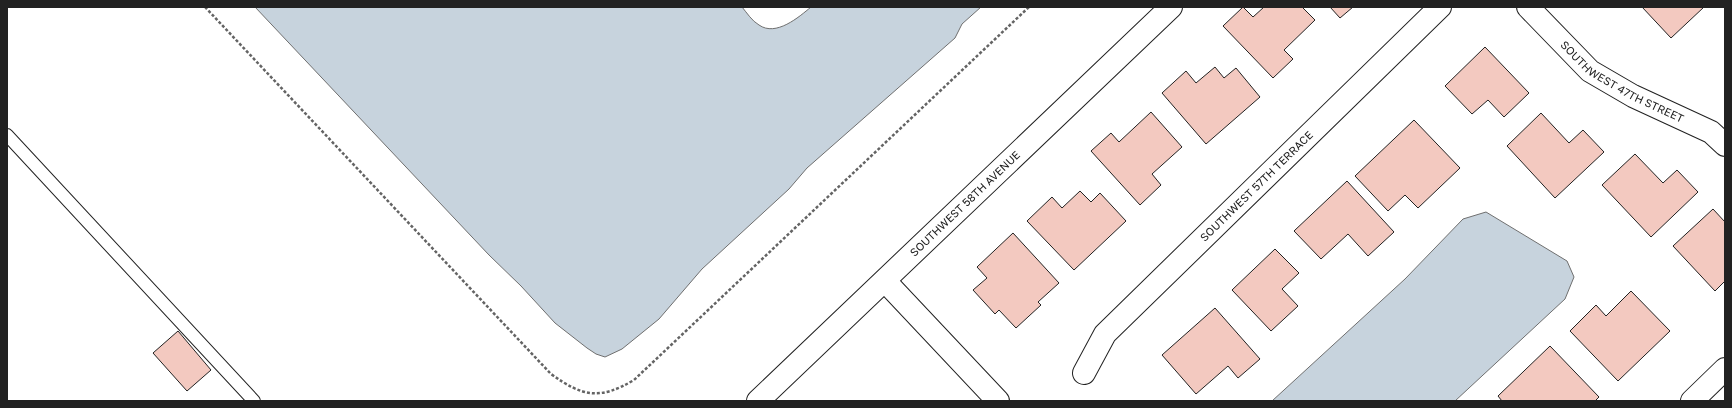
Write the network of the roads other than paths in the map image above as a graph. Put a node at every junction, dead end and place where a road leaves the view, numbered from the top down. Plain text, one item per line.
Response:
1 (1172, 7) edge
2 (1440, 7) edge
3 (1528, 7) edge
4 (7, 135) edge
5 (1725, 145) edge
6 (885, 281) junction
7 (1725, 369) edge
8 (1084, 373) dead end
9 (254, 401) edge
10 (758, 401) edge
11 (998, 401) edge
12 (1692, 401) edge

1 - 6 street, SOUTHWEST 58TH AVENUE
2 - 8 street, SOUTHWEST 57TH TERRACE
3 - 5 street, SOUTHWEST 47TH STREET
4 - 9 lane
6 - 10 street, SOUTHWEST 58TH AVENUE
6 - 11 street
7 - 12 street

